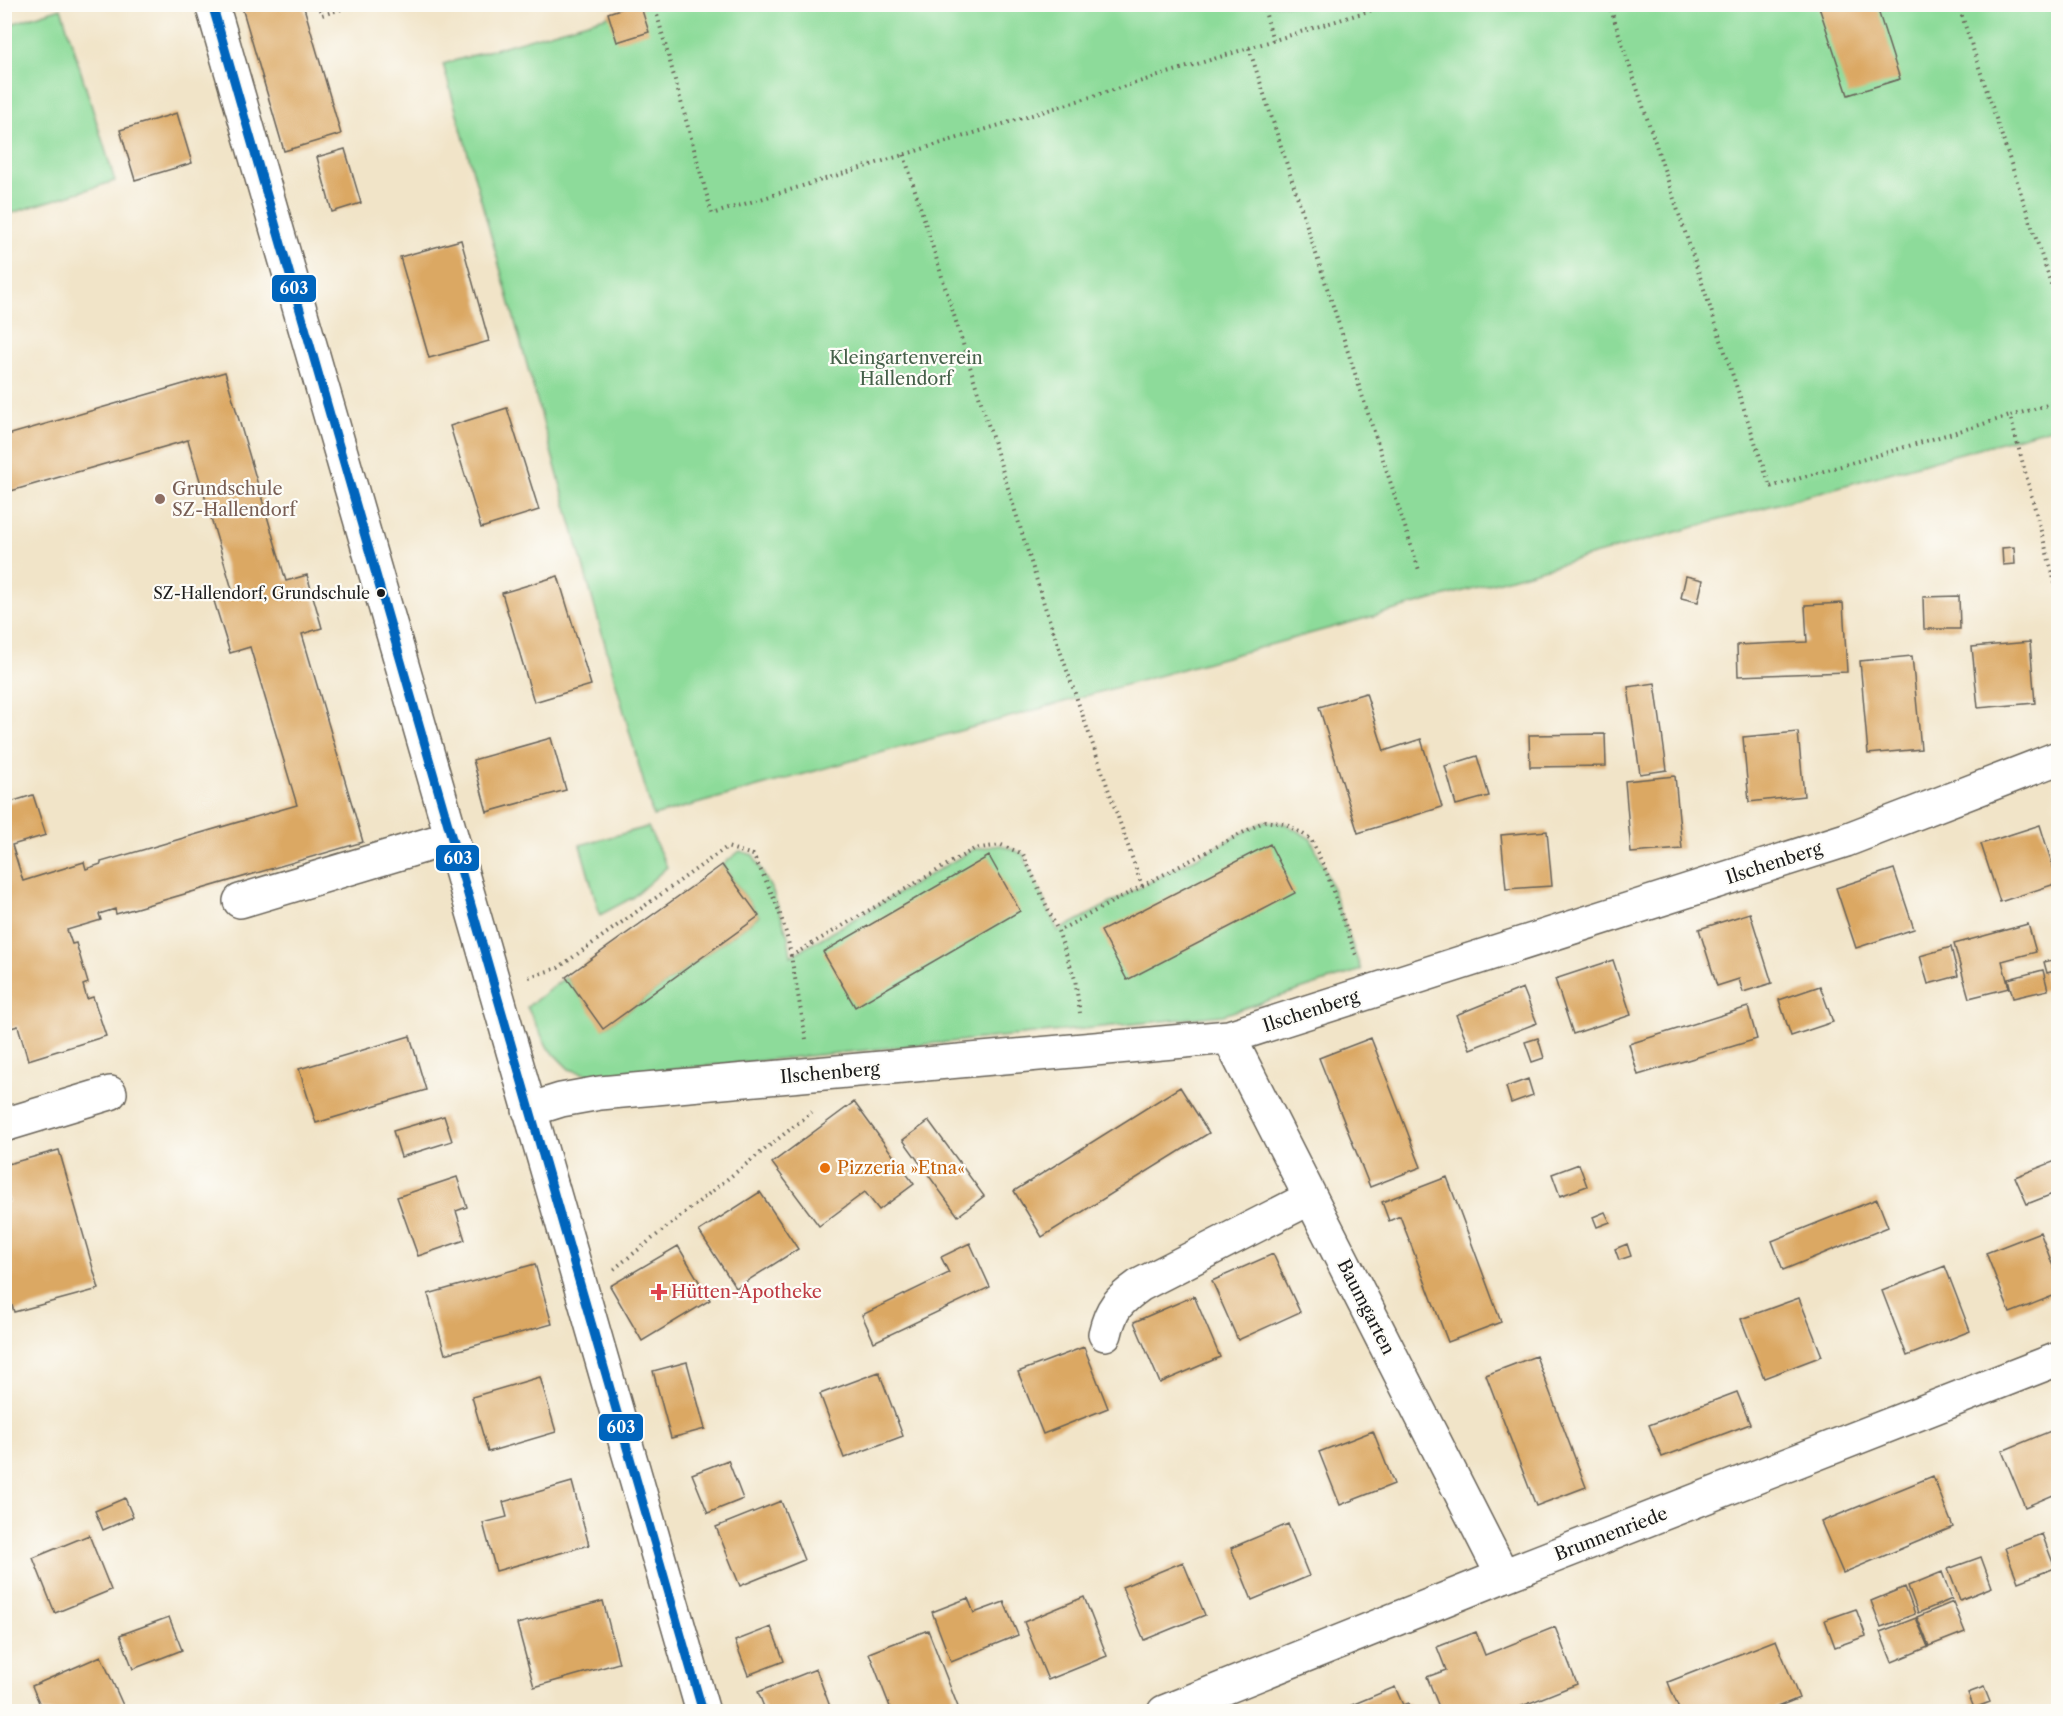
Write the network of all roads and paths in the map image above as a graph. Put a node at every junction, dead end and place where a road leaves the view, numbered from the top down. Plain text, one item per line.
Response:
1 (212, 4) edge
2 (318, 4) edge
3 (358, 4) edge
4 (654, 4) edge
5 (1263, 4) edge
6 (1391, 4) edge
7 (1609, 4) edge
8 (1958, 4) edge
9 (1274, 41) junction
10 (1249, 48) junction
11 (904, 155) junction
12 (2058, 305) edge
13 (2058, 402) edge
14 (2010, 416) junction
15 (1419, 570) dead end
16 (2058, 594) edge
17 (2058, 758) edge
18 (450, 838) junction
19 (1142, 886) junction
20 (240, 901) dead end
21 (1058, 931) junction
22 (791, 956) junction
23 (1357, 959) dead end
24 (494, 987) junction
25 (1228, 1037) junction
26 (1084, 1050) junction
27 (811, 1074) junction
28 (110, 1093) dead end
29 (530, 1110) junction
30 (4, 1125) edge
31 (1310, 1198) junction
32 (582, 1295) junction
33 (1106, 1334) dead end
34 (2058, 1359) edge
35 (1503, 1576) junction
36 (703, 1712) edge
37 (1164, 1712) edge

1 - 18 street
2 - 3 path
4 - 11 path
5 - 9 path
6 - 9 path
7 - 14 path
8 - 12 path
9 - 10 path
10 - 11 path
10 - 15 path
11 - 19 path
13 - 14 path
14 - 16 path
17 - 25 street, Ilschenberg
18 - 20 street
18 - 24 street
19 - 21 path
19 - 23 path
21 - 22 path
21 - 26 path
22 - 24 path
22 - 27 path
24 - 29 street
25 - 26 street, Ilschenberg
25 - 31 street, Baumgarten
26 - 27 street, Ilschenberg
27 - 29 street, Ilschenberg
27 - 32 path
28 - 30 street
29 - 32 street
31 - 33 street
31 - 35 street, Baumgarten
32 - 36 street
34 - 35 street, Brunnenriede
35 - 37 street, Brunnenriede

